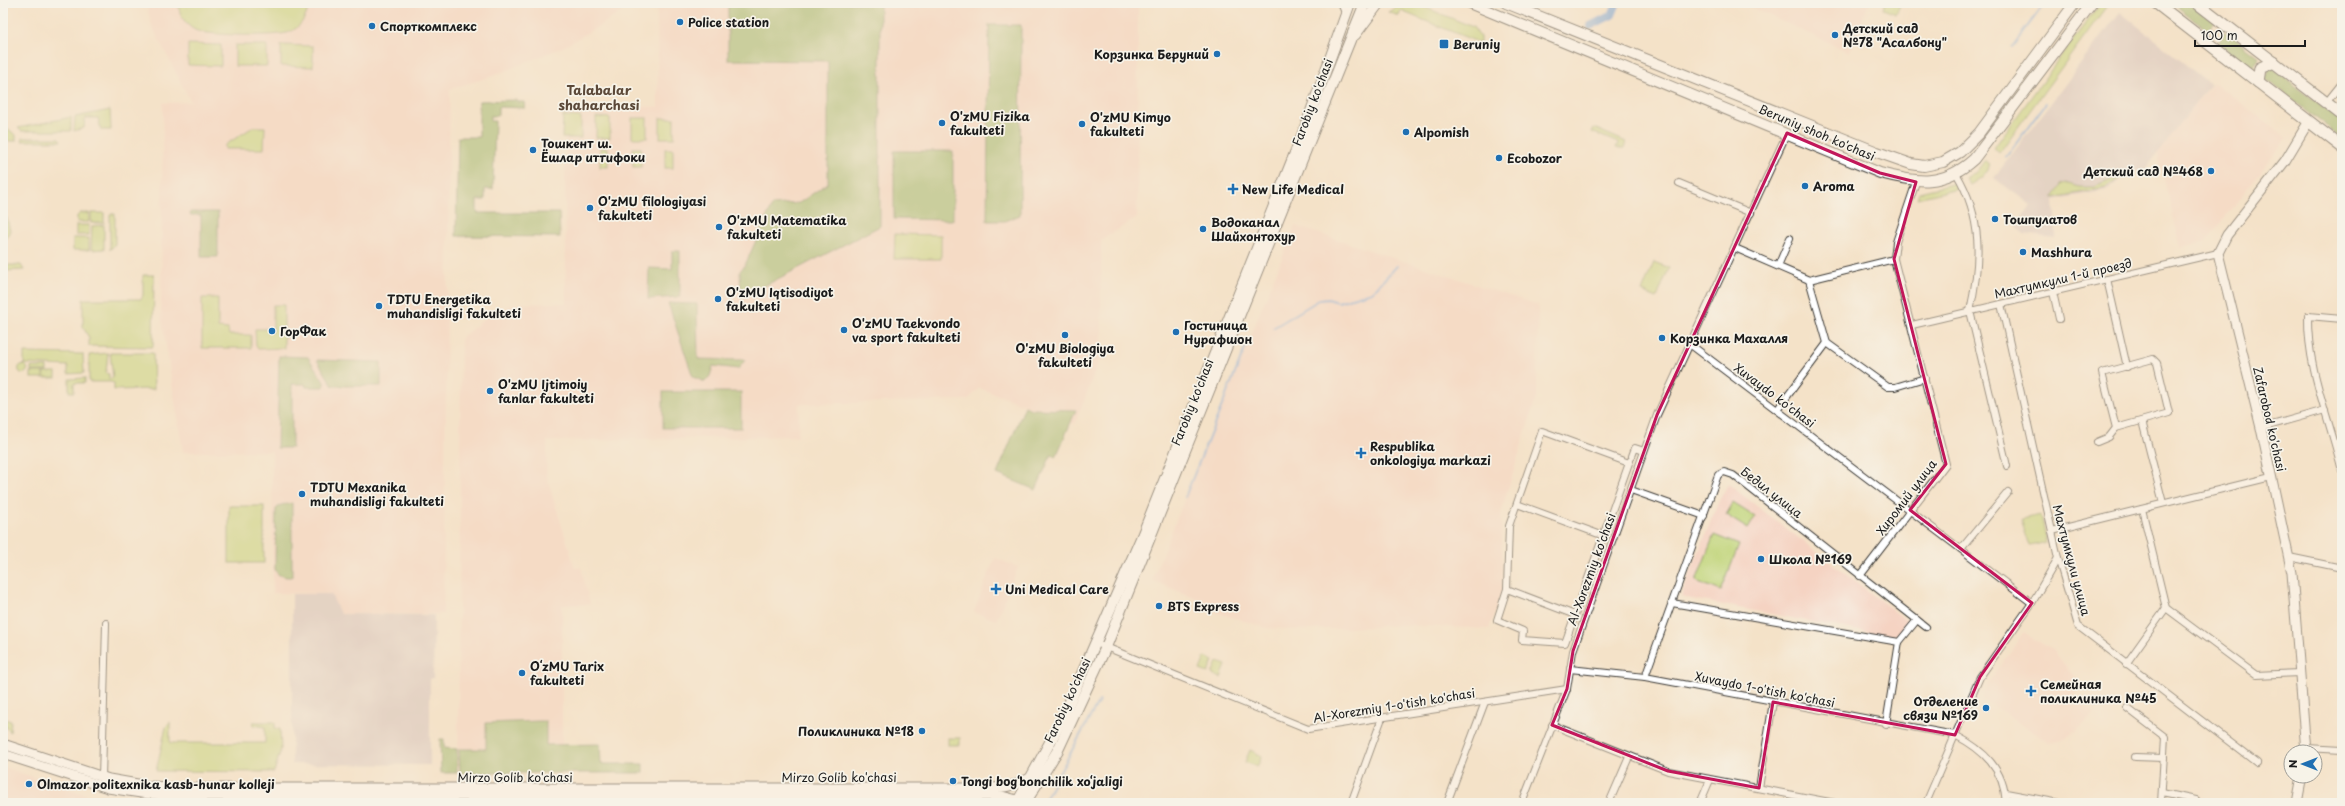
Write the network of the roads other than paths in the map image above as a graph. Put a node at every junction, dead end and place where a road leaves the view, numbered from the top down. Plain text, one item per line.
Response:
1 (1341, 3) edge
2 (1350, 3) edge
3 (1365, 3) edge
4 (1379, 3) edge
5 (1469, 3) edge
6 (1506, 3) edge
7 (2075, 3) edge
8 (2092, 3) edge
9 (2156, 3) edge
10 (2198, 3) edge
11 (1345, 13) junction
12 (1349, 43) junction
13 (2274, 62) junction
14 (2258, 82) junction
15 (2342, 83) edge
16 (2326, 103) junction
17 (1774, 112) junction
18 (2342, 115) edge
19 (2309, 121) junction
20 (1815, 128) junction
21 (1787, 132) junction
22 (2342, 146) edge
23 (1956, 173) junction
24 (1916, 182) junction
25 (1679, 183) dead end
26 (1751, 213) junction
27 (1790, 238) dead end
28 (1734, 248) junction
29 (2218, 253) junction
30 (1894, 259) junction
31 (1778, 266) junction
32 (2107, 279) junction
33 (1809, 280) junction
34 (2053, 292) junction
35 (2001, 304) junction
36 (1970, 311) junction
37 (2059, 319) dead end
38 (2342, 319) edge
39 (1912, 325) junction
40 (1827, 343) junction
41 (1691, 345) junction
42 (2127, 367) junction
43 (1925, 378) junction
44 (1776, 410) junction
45 (2325, 410) junction
46 (2142, 421) junction
47 (2116, 428) junction
48 (2261, 428) junction
49 (2097, 442) dead end
50 (1644, 451) junction
51 (1631, 460) junction
52 (2007, 466) dead end
53 (2342, 471) edge
54 (2271, 477) junction
55 (1631, 490) junction
56 (2008, 492) dead end
57 (1517, 504) junction
58 (2163, 504) junction
59 (2142, 508) junction
60 (1910, 510) junction
61 (1704, 516) junction
62 (2052, 530) junction
63 (1604, 536) junction
64 (1961, 549) junction
65 (2289, 557) junction
66 (2058, 558) junction
67 (2342, 568) edge
68 (1860, 576) junction
69 (1507, 589) junction
70 (1672, 602) junction
71 (2032, 602) junction
72 (2166, 608) junction
73 (1576, 615) junction
74 (1917, 620) junction
75 (106, 623) dead end
76 (1926, 627) dead end
77 (1899, 642) junction
78 (1096, 643) junction
79 (1106, 647) junction
80 (2126, 664) junction
81 (1570, 669) junction
82 (2300, 673) junction
83 (1645, 677) junction
84 (1567, 689) junction
85 (1485, 702) junction
86 (1773, 702) junction
87 (2127, 708) dead end
88 (1382, 718) junction
89 (1886, 724) junction
90 (1552, 725) junction
91 (1955, 735) junction
92 (3, 744) edge
93 (2306, 744) edge
94 (2323, 750) edge
95 (2342, 750) edge
96 (3, 754) edge
97 (1629, 757) junction
98 (2135, 757) dead end
99 (2164, 758) junction
100 (2257, 763) dead end
101 (1030, 778) junction
102 (1710, 780) junction
103 (102, 782) junction
104 (2301, 784) edge
105 (1006, 788) junction
106 (1759, 788) junction
107 (2006, 793) junction
108 (2162, 793) junction
109 (395, 796) edge
110 (559, 796) edge
111 (809, 796) edge
112 (193, 798) edge
113 (1022, 799) edge
114 (2196, 800) dead end
115 (2298, 802) edge
116 (1350, 803) edge
117 (1447, 803) edge
118 (1522, 803) edge
119 (1609, 803) edge
120 (1700, 803) edge
121 (1831, 803) edge
122 (1926, 803) edge
123 (2006, 803) edge
124 (2060, 803) edge
125 (2161, 803) edge

1 - 11 street
2 - 11 main road, Farobiy ko'chasi
3 - 12 main road, Farobiy ko'chasi
4 - 12 main road
5 - 21 main road, Beruniy shoh ko'chasi
6 - 17 main road, Beruniy shoh ko'chasi
7 - 20 main road, Beruniy shoh ko'chasi
8 - 23 main road, Beruniy shoh ko'chasi
9 - 14 highway
10 - 13 highway
11 - 78 main road, Farobiy ko'chasi
12 - 79 main road, Farobiy ko'chasi
13 - 14 highway
13 - 16 highway
14 - 19 highway
15 - 16 street
16 - 18 highway
17 - 20 main road, Beruniy shoh ko'chasi
17 - 21 main road
19 - 22 highway
19 - 29 main road
20 - 21 main road
21 - 24 main road, Beruniy shoh ko'chasi
21 - 26 street
23 - 24 main road, Beruniy shoh ko'chasi
23 - 36 street
24 - 30 street, Хиромий улица
25 - 26 street
26 - 28 street
27 - 31 street
28 - 31 street
28 - 41 street
29 - 32 street, Махтумкули 1-й проезд
29 - 48 main road, Zafarobod ko'chasi
30 - 33 street
30 - 39 street, Хиромий улица
31 - 33 street
32 - 34 street, Махтумкули 1-й проезд
32 - 42 street
33 - 40 street
34 - 35 street, Махтумкули 1-й проезд
34 - 37 street
35 - 36 street, Махтумкули 1-й проезд
35 - 62 street, Махтумкули улица
36 - 39 street, Махтумкули 1-й проезд
36 - 52 street
38 - 45 street
39 - 43 street, Хиромий улица
40 - 43 street
40 - 44 street
41 - 44 street, Xuvaydo ko'chasi
41 - 50 street, Al-Xorezmiy ko'chasi
42 - 46 street
42 - 47 street
43 - 60 street, Хиромий улица
44 - 60 street, Xuvaydo ko'chasi
45 - 48 street
45 - 53 street
46 - 47 street
46 - 58 street
47 - 49 street
48 - 54 main road, Zafarobod ko'chasi
50 - 51 street
50 - 55 street, Al-Xorezmiy ko'chasi
51 - 57 street
51 - 63 street
54 - 58 street
54 - 65 main road, Zafarobod ko'chasi
55 - 61 street
55 - 81 street, Al-Xorezmiy ko'chasi
56 - 64 street
57 - 63 street
57 - 69 street
58 - 59 street
59 - 62 street
59 - 72 street
60 - 64 street, Xuvaydo ko'chasi
60 - 68 street, Хиромий улица
61 - 68 street, Бедил улица
61 - 70 street, Бедил улица
62 - 66 street, Махтумкули улица
63 - 73 street
64 - 71 street, Xuvaydo ko'chasi
65 - 67 street
65 - 82 main road, Zafarobod ko'chasi
66 - 71 street
66 - 80 street, Махтумкули улица
68 - 74 street, Бедил улица
69 - 73 street
69 - 73 street
70 - 77 street
70 - 83 street, Бедил улица
71 - 91 street
72 - 80 street
72 - 82 street
74 - 76 street, Бедил улица
74 - 77 street
75 - 103 street
77 - 89 street
78 - 79 street, Al-Xorezmiy 1-o'tish ko'chasi
78 - 101 main road, Farobiy ko'chasi
79 - 88 street, Al-Xorezmiy 1-o'tish ko'chasi
79 - 113 main road, Farobiy ko'chasi
80 - 100 street, Махтумкули улица
81 - 83 street, Xuvaydo 1-o'tish ko'chasi
81 - 84 street, Al-Xorezmiy ko'chasi
82 - 93 main road, Zafarobod ko'chasi
83 - 86 street, Xuvaydo 1-o'tish ko'chasi
84 - 85 street, Al-Xorezmiy 1-o'tish ko'chasi
84 - 90 street, Al-Xorezmiy ko'chasi
85 - 88 street, Al-Xorezmiy 1-o'tish ko'chasi
85 - 117 street
86 - 89 street, Xuvaydo 1-o'tish ko'chasi
86 - 106 street
87 - 99 street
88 - 116 street
89 - 91 street, Xuvaydo 1-o'tish ko'chasi
90 - 97 street
90 - 118 street, Al-Xorezmiy ko'chasi
91 - 107 street
91 - 122 street
92 - 103 main road, Mirzo Golib ko'chasi
94 - 95 street
96 - 103 main road, Mirzo Golib ko'chasi
97 - 102 street
97 - 119 street
98 - 99 street
99 - 108 street
101 - 105 main road, Mirzo Golib ko'chasi
101 - 113 main road, Farobiy ko'chasi
102 - 106 street
102 - 120 street
103 - 112 main road, Mirzo Golib ko'chasi
104 - 115 main road
105 - 111 main road, Mirzo Golib ko'chasi
105 - 113 main road
106 - 121 street
107 - 123 street
107 - 124 street
108 - 114 street
108 - 125 street
109 - 110 main road, Mirzo Golib ko'chasi
109 - 112 main road, Mirzo Golib ko'chasi
110 - 111 main road, Mirzo Golib ko'chasi
111 - 113 main road, Mirzo Golib ko'chasi

